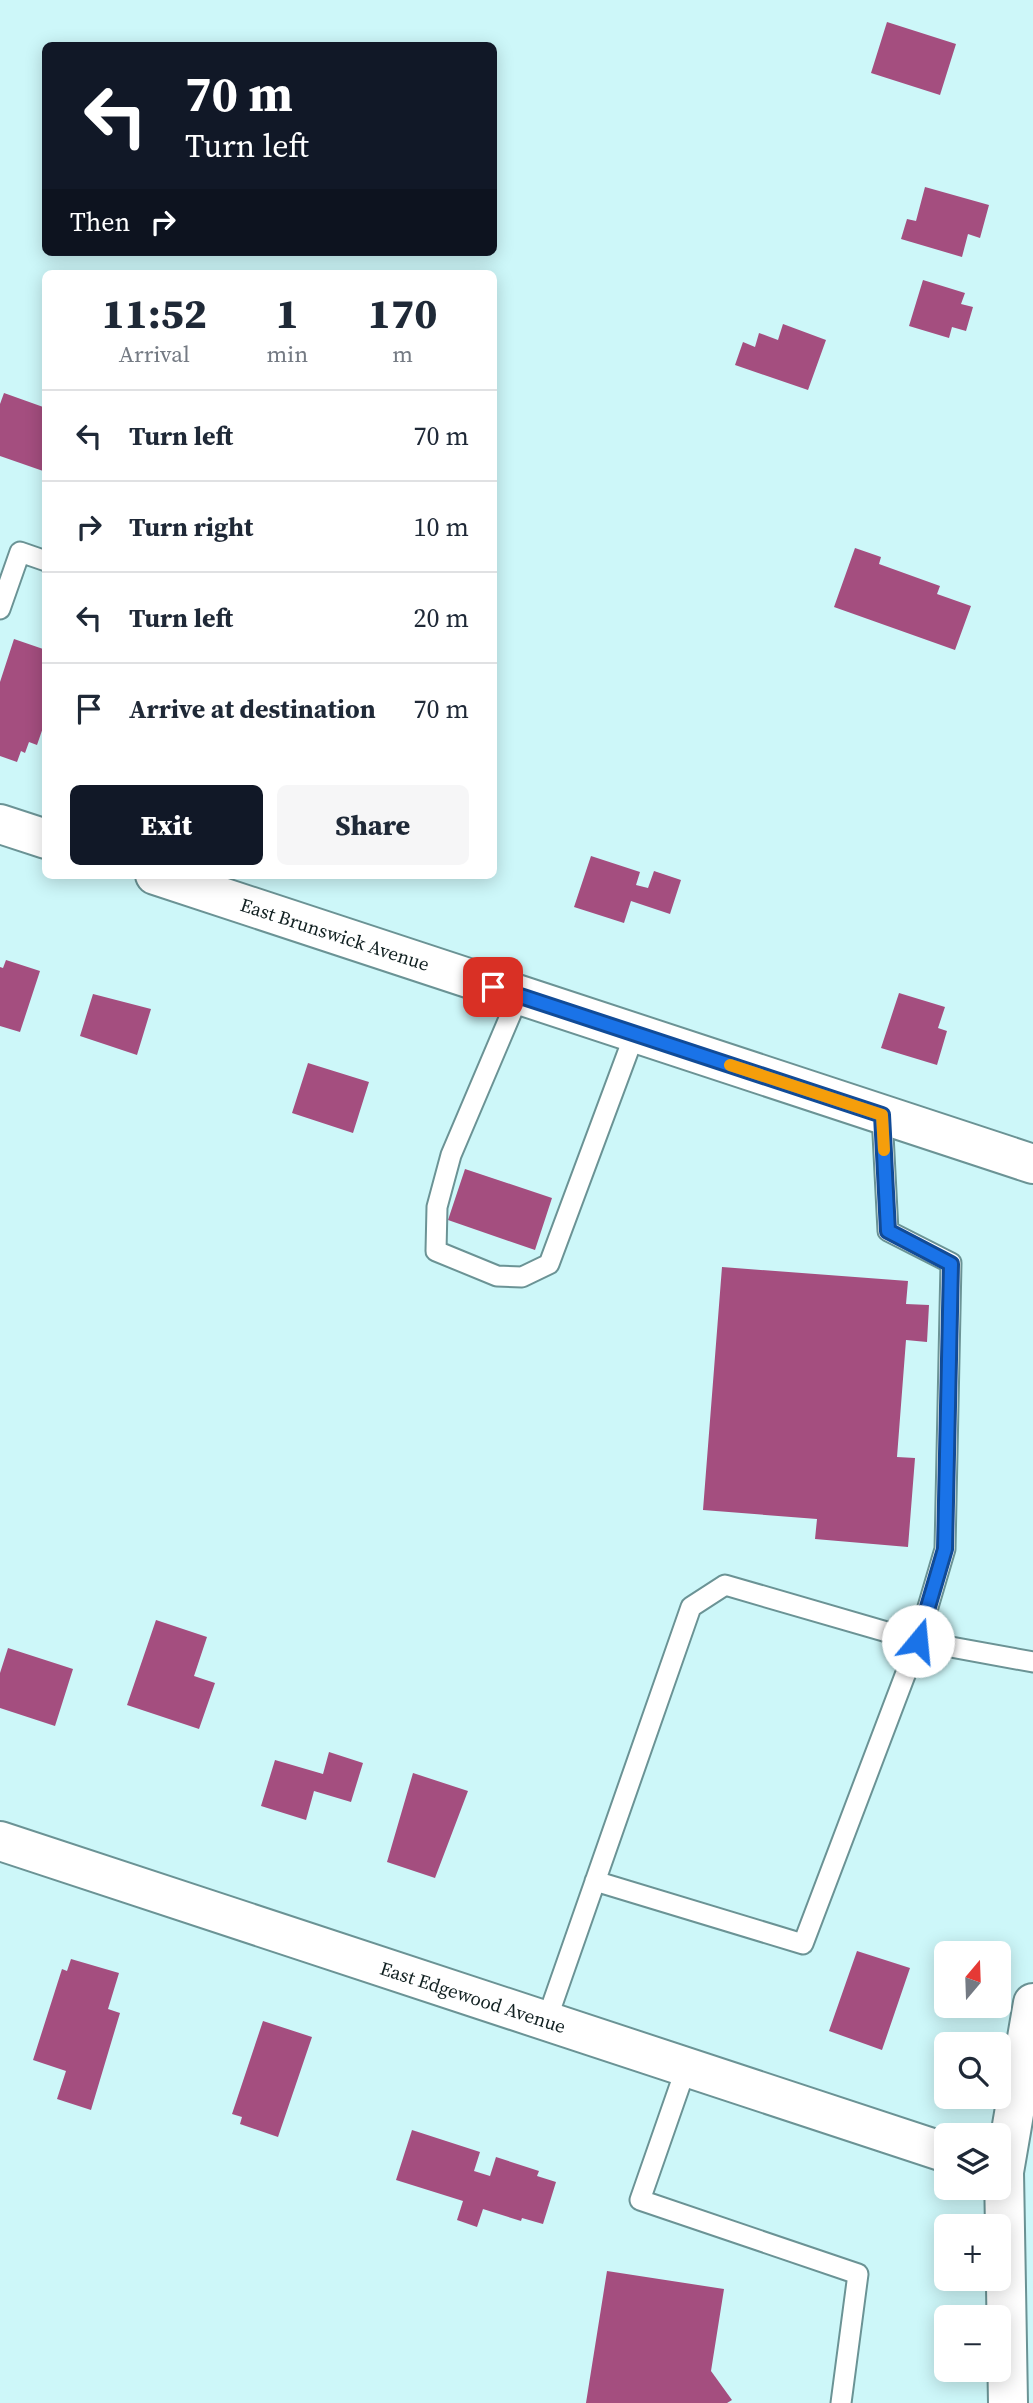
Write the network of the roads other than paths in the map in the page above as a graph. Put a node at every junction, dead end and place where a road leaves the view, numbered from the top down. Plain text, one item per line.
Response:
1 (42, 560) edge
2 (0, 609) edge
3 (0, 824) edge
4 (42, 838) edge
5 (167, 879) edge
6 (519, 995) junction
7 (635, 1033) junction
8 (882, 1115) junction
9 (1033, 1164) edge
10 (918, 1641) junction
11 (1033, 1662) edge
12 (0, 1841) edge
13 (595, 1881) junction
14 (1033, 2003) edge
15 (547, 2022) junction
16 (686, 2068) junction
17 (934, 2149) edge
18 (1012, 2175) edge
19 (1033, 2386) edge
20 (841, 2403) edge
21 (1008, 2403) edge
22 (1030, 2403) edge

1 - 2 lane
3 - 4 main road
5 - 6 main road, East Brunswick Avenue
6 - 7 main road, East Brunswick Avenue
6 - 7 lane
7 - 8 main road, East Brunswick Avenue
8 - 9 main road, East Brunswick Avenue
8 - 10 lane
10 - 11 lane
10 - 13 lane
10 - 13 lane
12 - 15 main road, East Edgewood Avenue
13 - 15 lane
14 - 18 main road
15 - 16 main road, East Edgewood Avenue
16 - 17 main road, East Edgewood Avenue
16 - 20 lane
18 - 21 main road
19 - 22 main road

